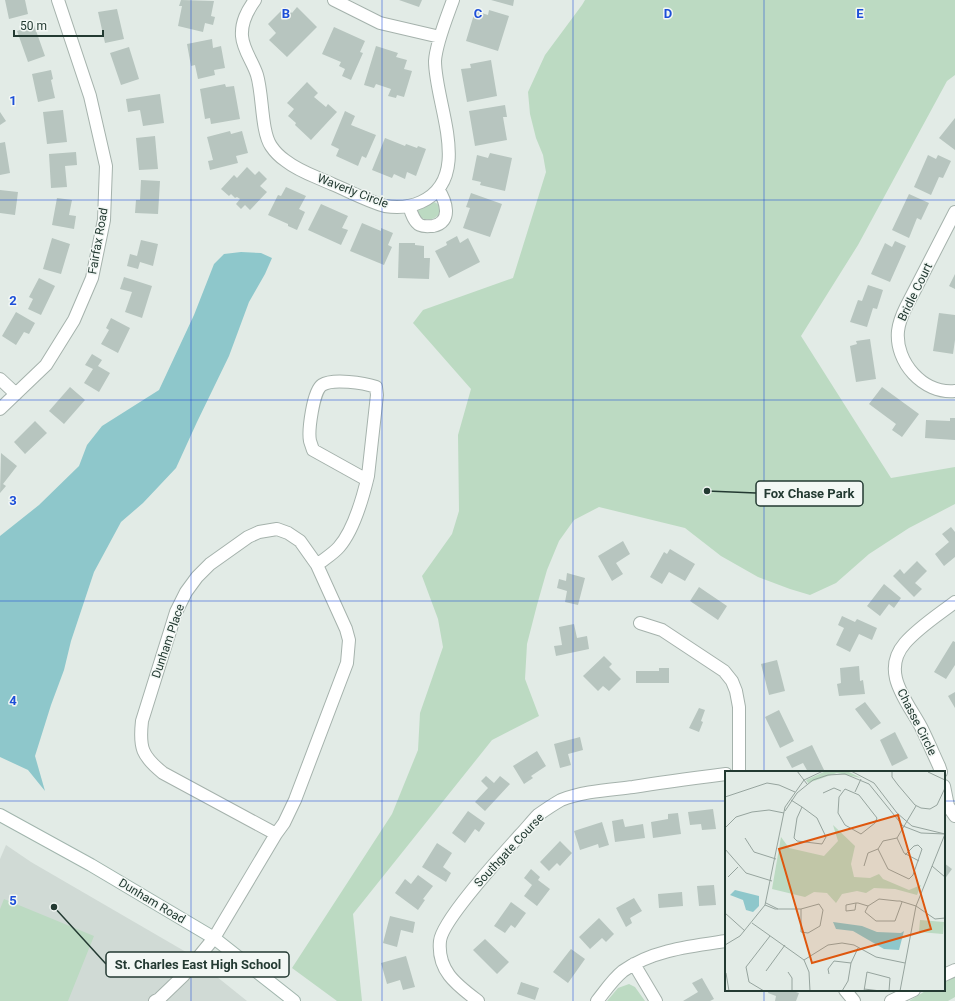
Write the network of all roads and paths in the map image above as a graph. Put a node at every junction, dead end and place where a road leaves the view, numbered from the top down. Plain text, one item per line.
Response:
1 (58, 0) edge
2 (254, 0) edge
3 (334, 0) edge
4 (453, 0) edge
5 (440, 37) junction
6 (438, 190) junction
7 (408, 206) junction
8 (955, 212) edge
9 (0, 379) edge
10 (955, 391) edge
11 (16, 394) junction
12 (0, 409) edge
13 (367, 480) junction
14 (317, 565) junction
15 (955, 602) edge
16 (640, 623) dead end
17 (739, 771) edge
18 (941, 771) edge
19 (725, 774) edge
20 (945, 791) edge
21 (0, 815) edge
22 (955, 816) edge
23 (276, 834) junction
24 (214, 938) junction
25 (725, 940) edge
26 (634, 964) junction
27 (955, 970) edge
28 (945, 975) edge
29 (846, 991) edge
30 (912, 991) edge
31 (155, 1001) edge
32 (294, 1001) edge
33 (478, 1001) edge
34 (597, 1001) edge
35 (656, 1001) edge
36 (854, 1001) edge
37 (891, 1001) edge

1 - 11 street, Fairfax Road
2 - 7 street, Waverly Circle
3 - 5 street
4 - 5 street, Waverly Circle
5 - 6 street, Waverly Circle
6 - 7 street, Waverly Circle
6 - 7 street
8 - 10 street, Bridle Court
9 - 11 street
11 - 12 street, Fairfax Road
13 - 13 street
13 - 14 street
14 - 23 street, Dunham Place
14 - 23 street, Dunham Place
15 - 18 street, Chasse Circle
16 - 17 street
19 - 33 street, Southgate Course
20 - 22 street
21 - 24 street, Dunham Road
23 - 24 street, Dunham Place
24 - 31 street, Dunham Place
24 - 32 street, Dunham Road
25 - 26 street
26 - 34 street
26 - 35 street
27 - 28 street
29 - 36 street
30 - 37 street

